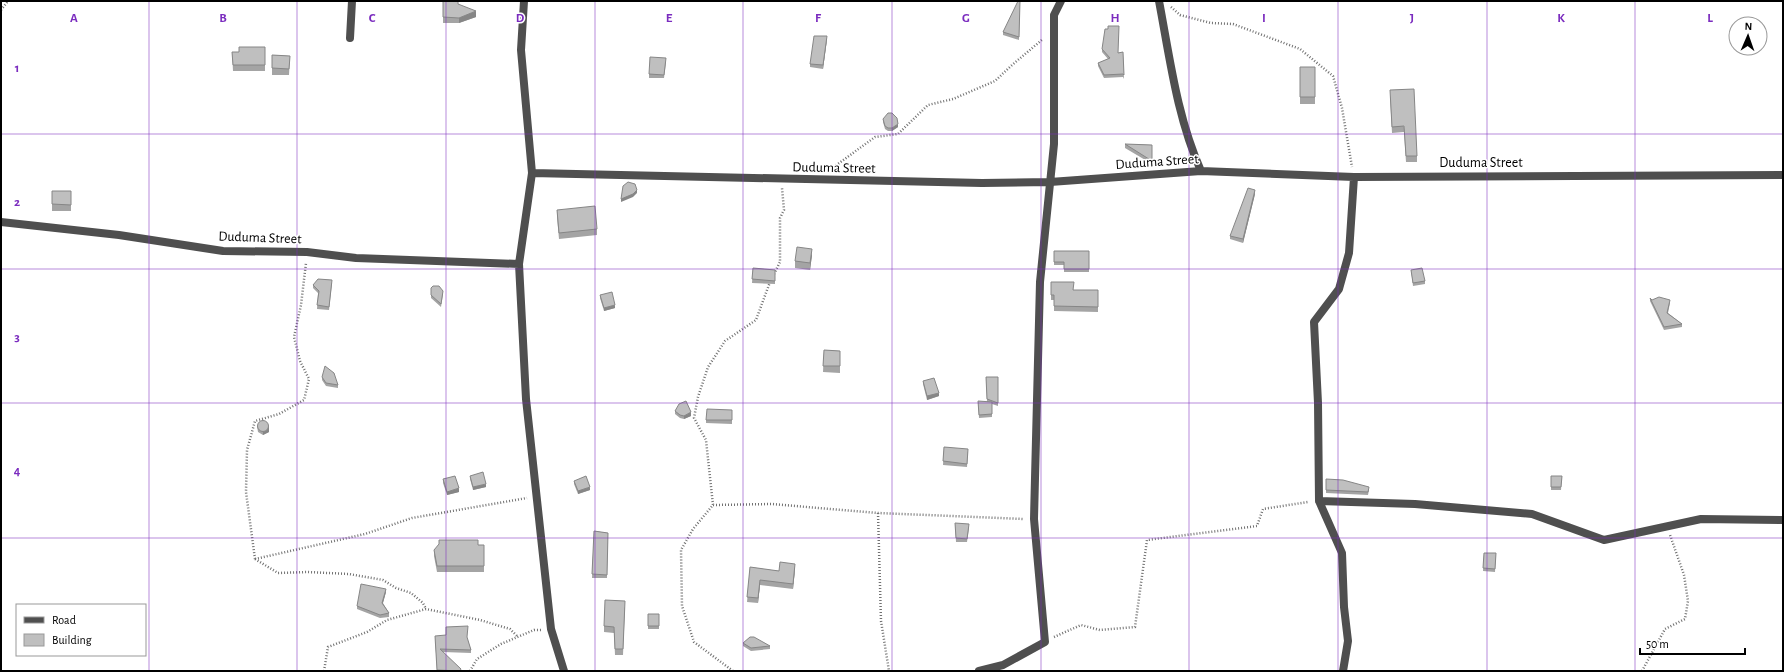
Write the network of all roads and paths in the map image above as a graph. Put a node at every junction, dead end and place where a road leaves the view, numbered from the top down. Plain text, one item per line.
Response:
1 (8, 1) edge
2 (352, 1) edge
3 (524, 1) edge
4 (1061, 1) edge
5 (1159, 1) edge
6 (1170, 6) dead end
7 (1, 10) edge
8 (1054, 30) junction
9 (350, 38) dead end
10 (1200, 171) junction
11 (532, 172) junction
12 (1783, 175) edge
13 (1354, 177) junction
14 (781, 179) junction
15 (821, 180) junction
16 (1050, 182) junction
17 (1, 222) edge
18 (307, 252) junction
19 (519, 264) junction
20 (536, 496) junction
21 (1319, 501) junction
22 (713, 505) junction
23 (878, 513) junction
24 (1034, 519) junction
25 (1783, 520) edge
26 (1668, 526) junction
27 (255, 559) junction
28 (426, 609) junction
29 (551, 630) junction
30 (517, 636) junction
31 (1045, 642) junction
32 (324, 671) edge
33 (470, 671) edge
34 (564, 671) edge
35 (734, 671) edge
36 (889, 671) edge
37 (979, 671) edge
38 (1343, 671) edge
39 (1642, 671) edge

1 - 7 path
2 - 9 street
3 - 11 street
4 - 8 street
5 - 10 street
6 - 13 path
8 - 15 path
8 - 16 street
10 - 13 street, Duduma Street
10 - 16 street, Duduma Street
11 - 14 street, Duduma Street
11 - 19 street
12 - 13 street, Duduma Street
13 - 21 street
14 - 15 street, Duduma Street
14 - 22 path
15 - 16 street, Duduma Street
16 - 24 street
17 - 18 street, Duduma Street
18 - 19 street, Duduma Street
18 - 27 path
19 - 20 street
20 - 27 path
20 - 29 street
21 - 26 street
21 - 31 path
21 - 38 street
22 - 23 path
22 - 35 path
23 - 24 path
23 - 36 path
24 - 31 street
25 - 26 street
26 - 39 path
27 - 28 path
28 - 30 path
28 - 32 path
29 - 30 path
29 - 34 street
30 - 33 path
31 - 37 street

